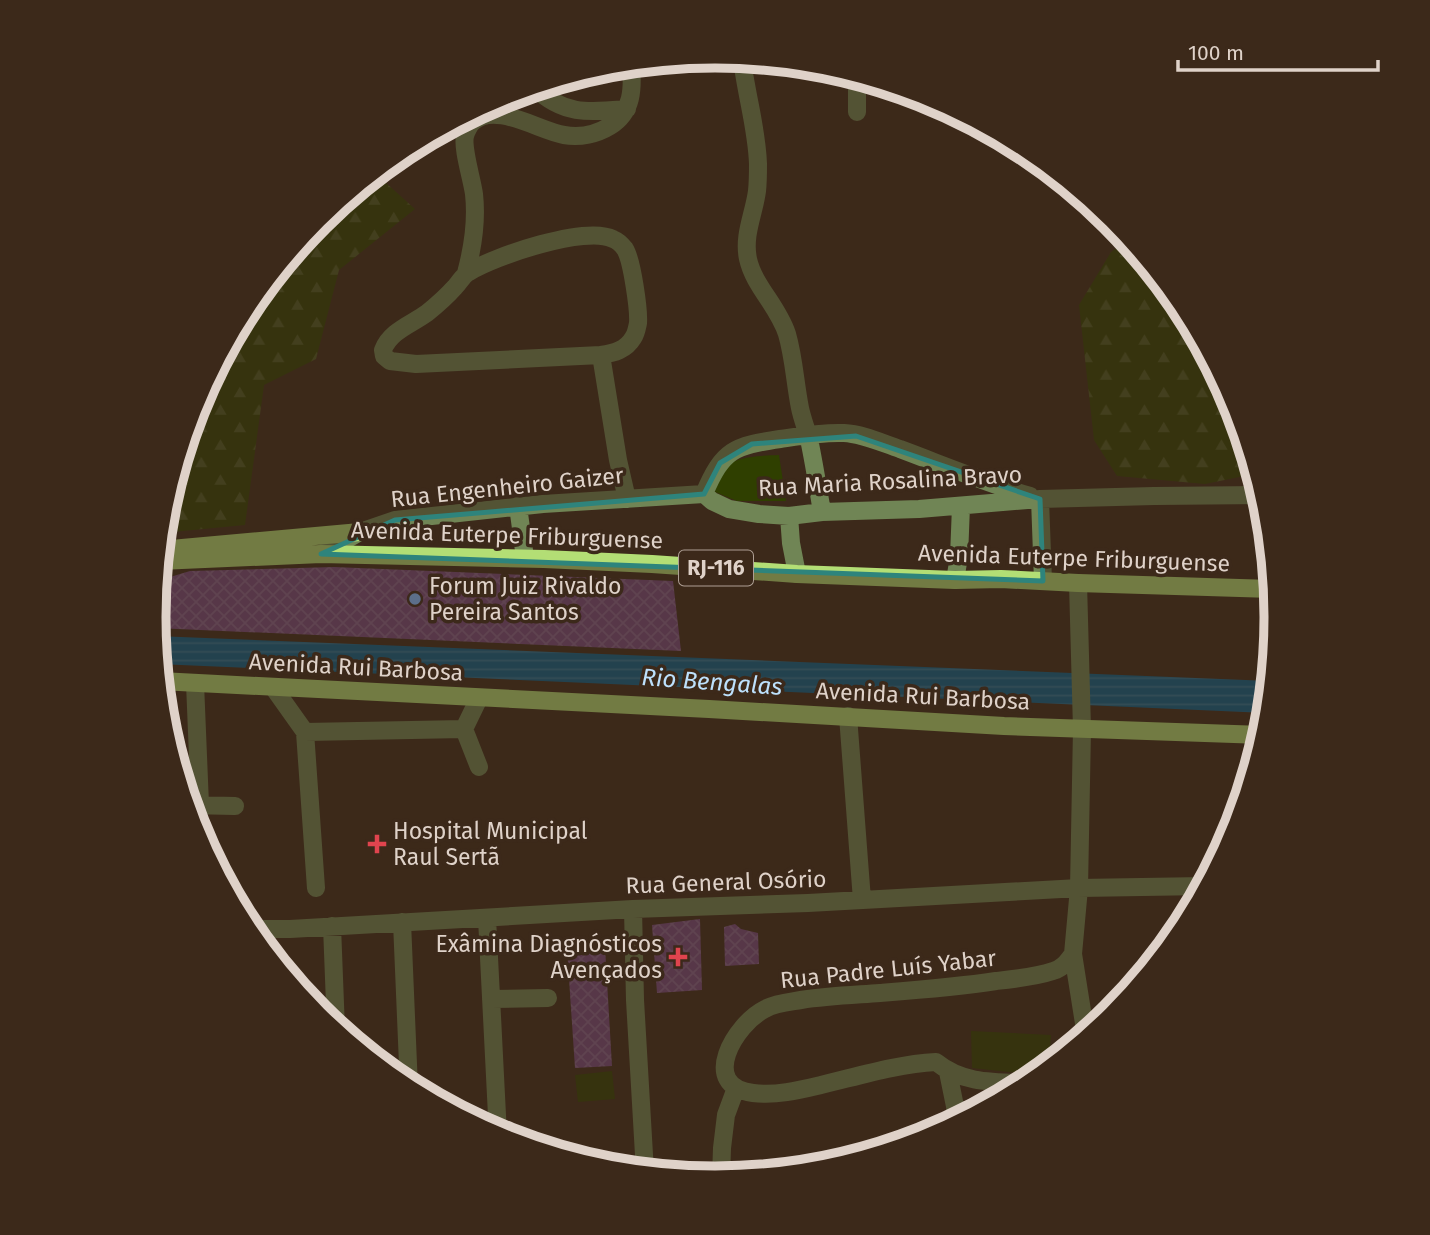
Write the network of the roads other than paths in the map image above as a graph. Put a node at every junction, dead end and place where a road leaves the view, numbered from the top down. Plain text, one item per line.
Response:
1 (743, 69) edge
2 (632, 75) edge
3 (857, 87) edge
4 (543, 96) edge
5 (628, 109) junction
6 (857, 112) dead end
7 (496, 114) edge
8 (470, 126) edge
9 (466, 273) junction
10 (601, 355) junction
11 (808, 436) junction
12 (704, 494) junction
13 (1251, 495) edge
14 (627, 499) junction
15 (1040, 499) junction
16 (518, 506) junction
17 (961, 506) junction
18 (822, 512) junction
19 (789, 516) junction
20 (360, 532) junction
21 (170, 549) edge
22 (321, 554) junction
23 (525, 558) junction
24 (169, 561) edge
25 (797, 574) junction
26 (955, 580) junction
27 (1043, 581) junction
28 (1078, 583) junction
29 (1263, 589) edge
30 (169, 682) edge
31 (195, 683) junction
32 (273, 687) junction
33 (479, 698) junction
34 (848, 716) junction
35 (464, 729) junction
36 (1082, 729) junction
37 (305, 732) junction
38 (1252, 735) edge
39 (479, 767) dead end
40 (194, 791) edge
41 (199, 805) edge
42 (235, 806) dead end
43 (1194, 886) edge
44 (316, 888) dead end
45 (1079, 888) junction
46 (862, 900) junction
47 (632, 909) junction
48 (487, 918) junction
49 (402, 922) junction
50 (332, 926) junction
51 (262, 929) edge
52 (1073, 954) junction
53 (548, 998) dead end
54 (491, 999) junction
55 (335, 1014) edge
56 (1084, 1024) edge
57 (948, 1072) junction
58 (408, 1073) edge
59 (1007, 1082) edge
60 (736, 1088) junction
61 (956, 1111) edge
62 (497, 1122) edge
63 (644, 1162) edge
64 (721, 1167) edge

1 - 11 street
2 - 5 street
3 - 6 street
4 - 5 street
5 - 7 street
8 - 9 street
9 - 10 street
9 - 10 street
10 - 14 street
11 - 12 street
11 - 15 street
11 - 18 street
12 - 14 street, Rua Engenheiro Gaizer
12 - 19 street, Rua Maria Rosalina Bravo
13 - 15 street
14 - 16 street, Rua Engenheiro Gaizer
15 - 17 street, Rua Maria Rosalina Bravo
15 - 27 street
16 - 20 street, Rua Engenheiro Gaizer
16 - 23 street
17 - 18 street, Rua Maria Rosalina Bravo
17 - 26 street
18 - 19 street, Rua Maria Rosalina Bravo
19 - 25 street
20 - 21 main road
20 - 22 street, Rua Engenheiro Gaizer
22 - 23 main road, Avenida Euterpe Friburguense / RJ-116
22 - 24 main road, Avenida Euterpe Friburguense / RJ-116
23 - 25 main road, Avenida Euterpe Friburguense / RJ-116
25 - 26 main road, Avenida Euterpe Friburguense / RJ-116
26 - 27 main road, Avenida Euterpe Friburguense / RJ-116
27 - 28 main road, Avenida Euterpe Friburguense / RJ-116
28 - 29 main road, Avenida Euterpe Friburguense / RJ-116
28 - 36 street
30 - 31 main road, Avenida Rui Barbosa
31 - 32 main road, Avenida Rui Barbosa
31 - 40 street
32 - 33 main road, Avenida Rui Barbosa
32 - 37 street
33 - 34 main road, Avenida Rui Barbosa
33 - 35 street
34 - 36 main road, Avenida Rui Barbosa
34 - 46 street
35 - 37 street
35 - 39 street
36 - 38 main road, Avenida Rui Barbosa
36 - 45 street
37 - 44 street
41 - 42 street
43 - 45 street, Rua General Osório
45 - 46 street, Rua General Osório
45 - 52 street
46 - 47 street, Rua General Osório
47 - 48 street, Rua General Osório
47 - 63 street
48 - 49 street, Rua General Osório
48 - 54 street
49 - 50 street, Rua General Osório
49 - 58 street
50 - 51 street, Rua General Osório
50 - 55 street
52 - 56 street
52 - 60 street, Rua Padre Luís Yabar
53 - 54 street
54 - 62 street
57 - 59 street
57 - 60 street
57 - 61 street
60 - 64 street

